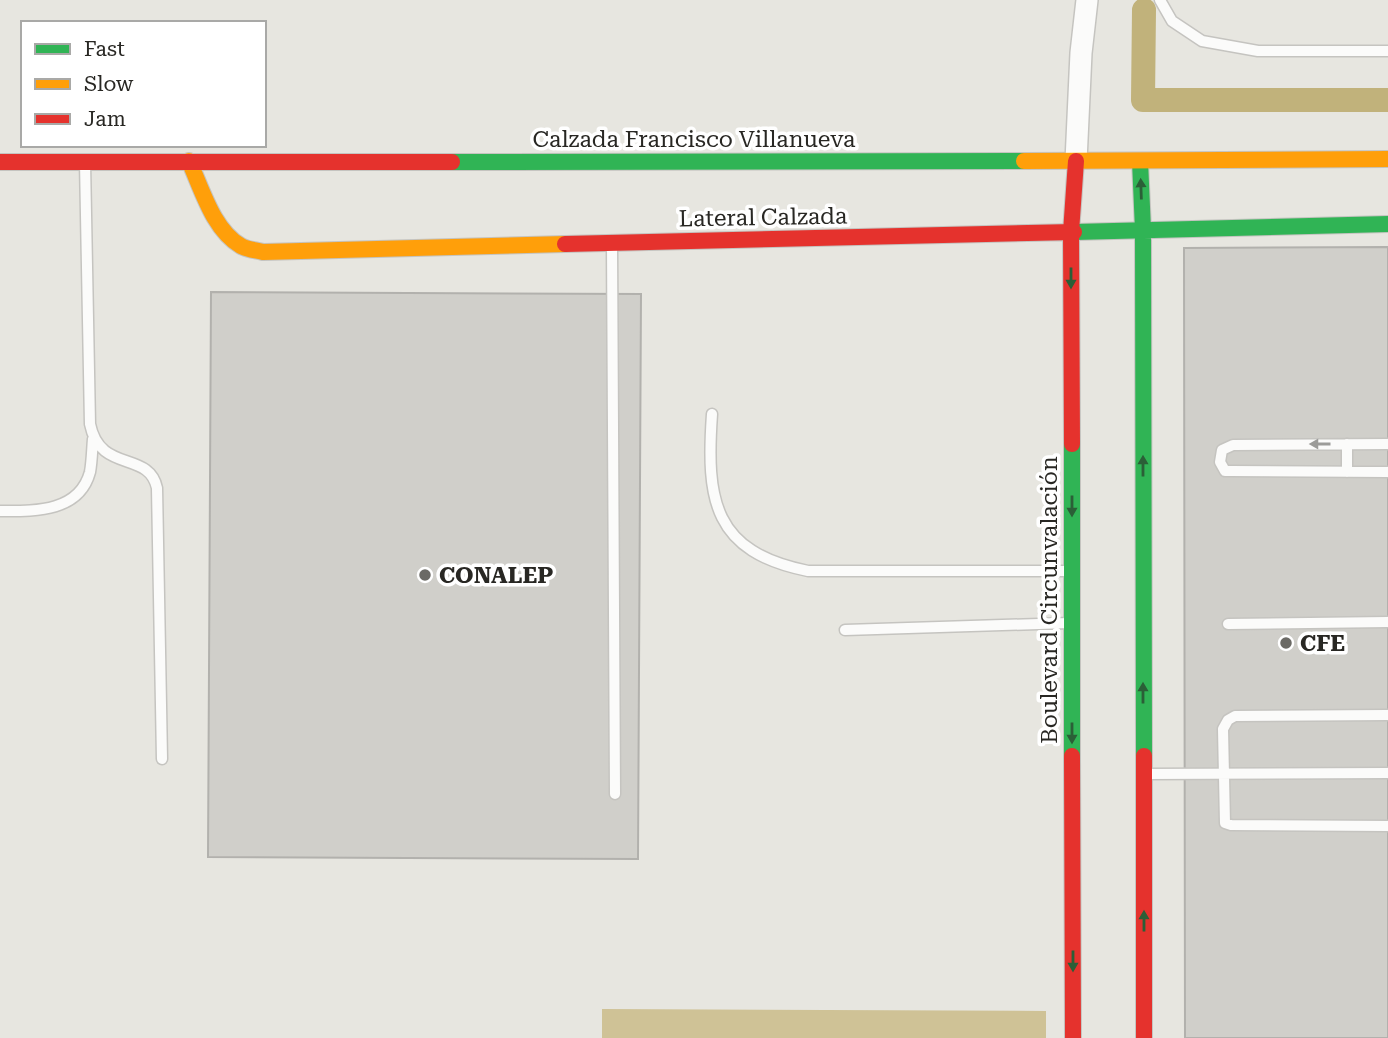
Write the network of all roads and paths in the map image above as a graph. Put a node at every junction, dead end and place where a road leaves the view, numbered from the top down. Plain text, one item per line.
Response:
1 (1160, 0) edge
2 (1093, 2) edge
3 (1388, 51) edge
4 (1388, 159) edge
5 (189, 161) junction
6 (1076, 161) junction
7 (1140, 161) junction
8 (0, 162) edge
9 (85, 162) junction
10 (1388, 223) edge
11 (1143, 230) junction
12 (1071, 232) junction
13 (611, 244) junction
14 (712, 414) dead end
15 (93, 438) junction
16 (1347, 444) junction
17 (1388, 444) edge
18 (1347, 472) junction
19 (1388, 472) edge
20 (0, 511) edge
21 (1072, 571) junction
22 (1388, 622) edge
23 (1072, 623) junction
24 (1228, 624) dead end
25 (845, 630) dead end
26 (1388, 715) edge
27 (162, 759) dead end
28 (1223, 772) junction
29 (1388, 773) edge
30 (1144, 774) junction
31 (615, 794) dead end
32 (1388, 826) edge
33 (1073, 1038) edge
34 (1144, 1038) edge

1 - 3 lane
2 - 6 street
4 - 7 street, Calzada Francisco Villanueva
5 - 6 street, Calzada Francisco Villanueva
5 - 9 street, Calzada Francisco Villanueva
5 - 13 street, Lateral Calzada
6 - 7 street, Calzada Francisco Villanueva
6 - 12 street, Boulevard Circunvalación
11 -> 7 street
8 - 9 street, Calzada Francisco Villanueva
9 - 15 lane
10 - 11 street, Lateral Calzada
11 - 12 street, Lateral Calzada
30 -> 11 street
12 - 13 street, Lateral Calzada
12 -> 21 street, Boulevard Circunvalación
13 - 31 lane
14 - 21 lane
15 - 20 lane
15 - 27 lane
16 - 17 lane
16 - 18 lane
16 -> 18 lane
18 - 19 lane
21 - 23 street, Boulevard Circunvalación
22 - 24 lane
23 - 25 lane
23 -> 33 street, Boulevard Circunvalación
26 - 28 lane
28 - 29 lane
28 - 30 lane
28 - 32 lane
34 -> 30 street

